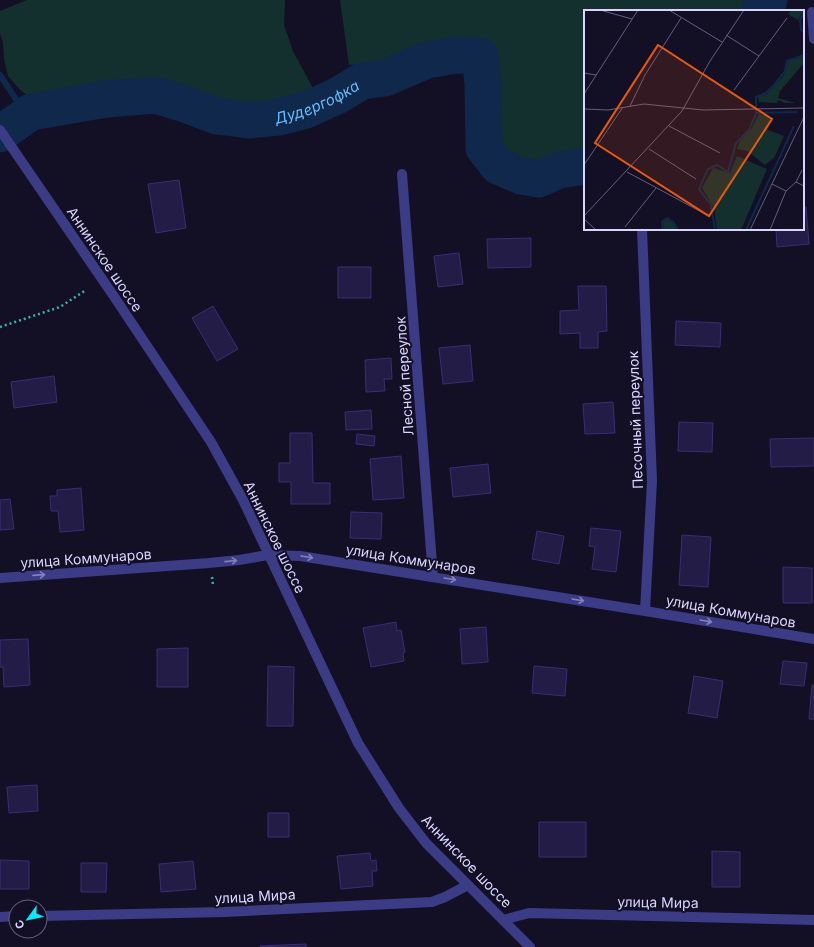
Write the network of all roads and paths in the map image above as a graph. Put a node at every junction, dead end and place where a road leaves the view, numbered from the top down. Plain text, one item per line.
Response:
1 (812, 12) dead end
2 (814, 39) edge
3 (0, 130) edge
4 (402, 174) dead end
5 (642, 230) edge
6 (86, 290) dead end
7 (0, 327) edge
8 (268, 555) junction
9 (433, 577) junction
10 (0, 578) edge
11 (645, 611) junction
12 (814, 639) edge
13 (468, 885) junction
14 (48, 916) edge
15 (503, 920) junction
16 (814, 920) edge
17 (530, 947) edge

1 - 2 street
3 - 8 street, Аннинское шоссе
4 - 9 street, Лесной переулок
5 - 11 street, Песочный переулок
6 - 7 path
8 -> 9 street, улица Коммунаров
10 -> 8 street, улица Коммунаров
8 - 13 street, Аннинское шоссе
9 -> 11 street, улица Коммунаров
11 -> 12 street, улица Коммунаров
13 - 14 street, улица Мира
13 - 15 street, Аннинское шоссе
15 - 16 street, улица Мира
15 - 17 street, Аннинское шоссе

